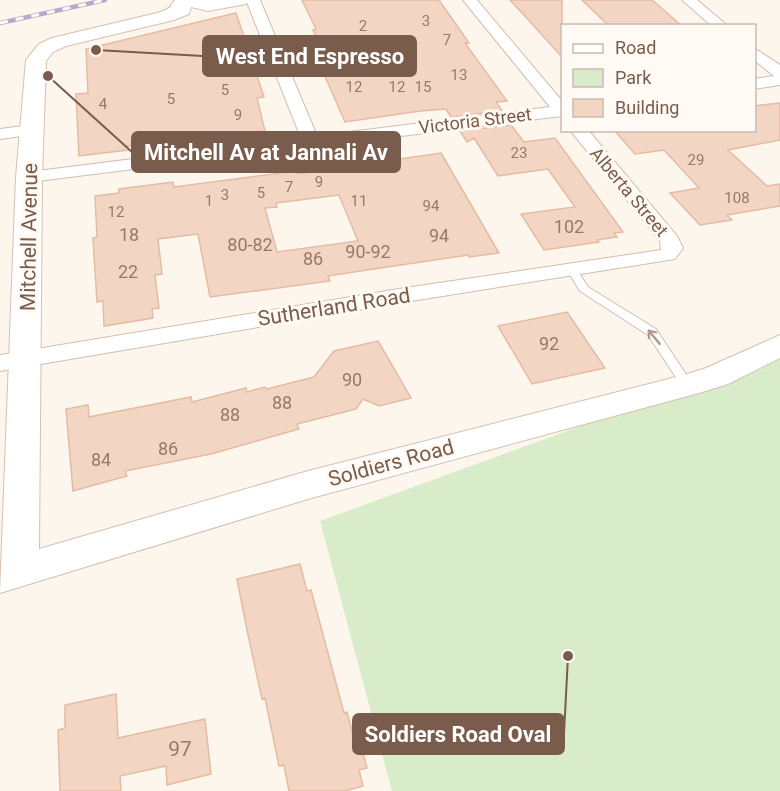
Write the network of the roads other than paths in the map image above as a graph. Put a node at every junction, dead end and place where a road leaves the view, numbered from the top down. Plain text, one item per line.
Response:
1 (239, 0) edge
2 (253, 0) edge
3 (470, 0) edge
4 (689, 0) edge
5 (192, 4) edge
6 (719, 24) edge
7 (756, 54) edge
8 (780, 73) edge
9 (780, 81) edge
10 (756, 84) edge
11 (561, 109) edge
12 (561, 110) edge
13 (31, 130) junction
14 (581, 132) edge
15 (0, 134) edge
16 (311, 142) junction
17 (29, 177) junction
18 (668, 255) joint
19 (572, 270) junction
20 (780, 345) edge
21 (13, 361) edge
22 (687, 385) junction
23 (10, 574) edge

1 - 5 street, Mitchell Avenue
2 - 16 street
3 - 11 street
4 - 6 street
5 - 13 street, Mitchell Avenue
7 - 8 street
9 - 10 street
12 - 16 street, Victoria Street
13 - 15 street
13 - 17 street, Mitchell Avenue
14 - 18 street, Alberta Street
16 - 17 street, Victoria Street
17 - 21 street, Mitchell Avenue
18 - 19 street, Sutherland Road
19 - 21 street, Sutherland Road
22 -> 19 lane
20 - 22 street, Soldiers Road
21 - 23 street, Mitchell Avenue
22 - 23 street, Soldiers Road

